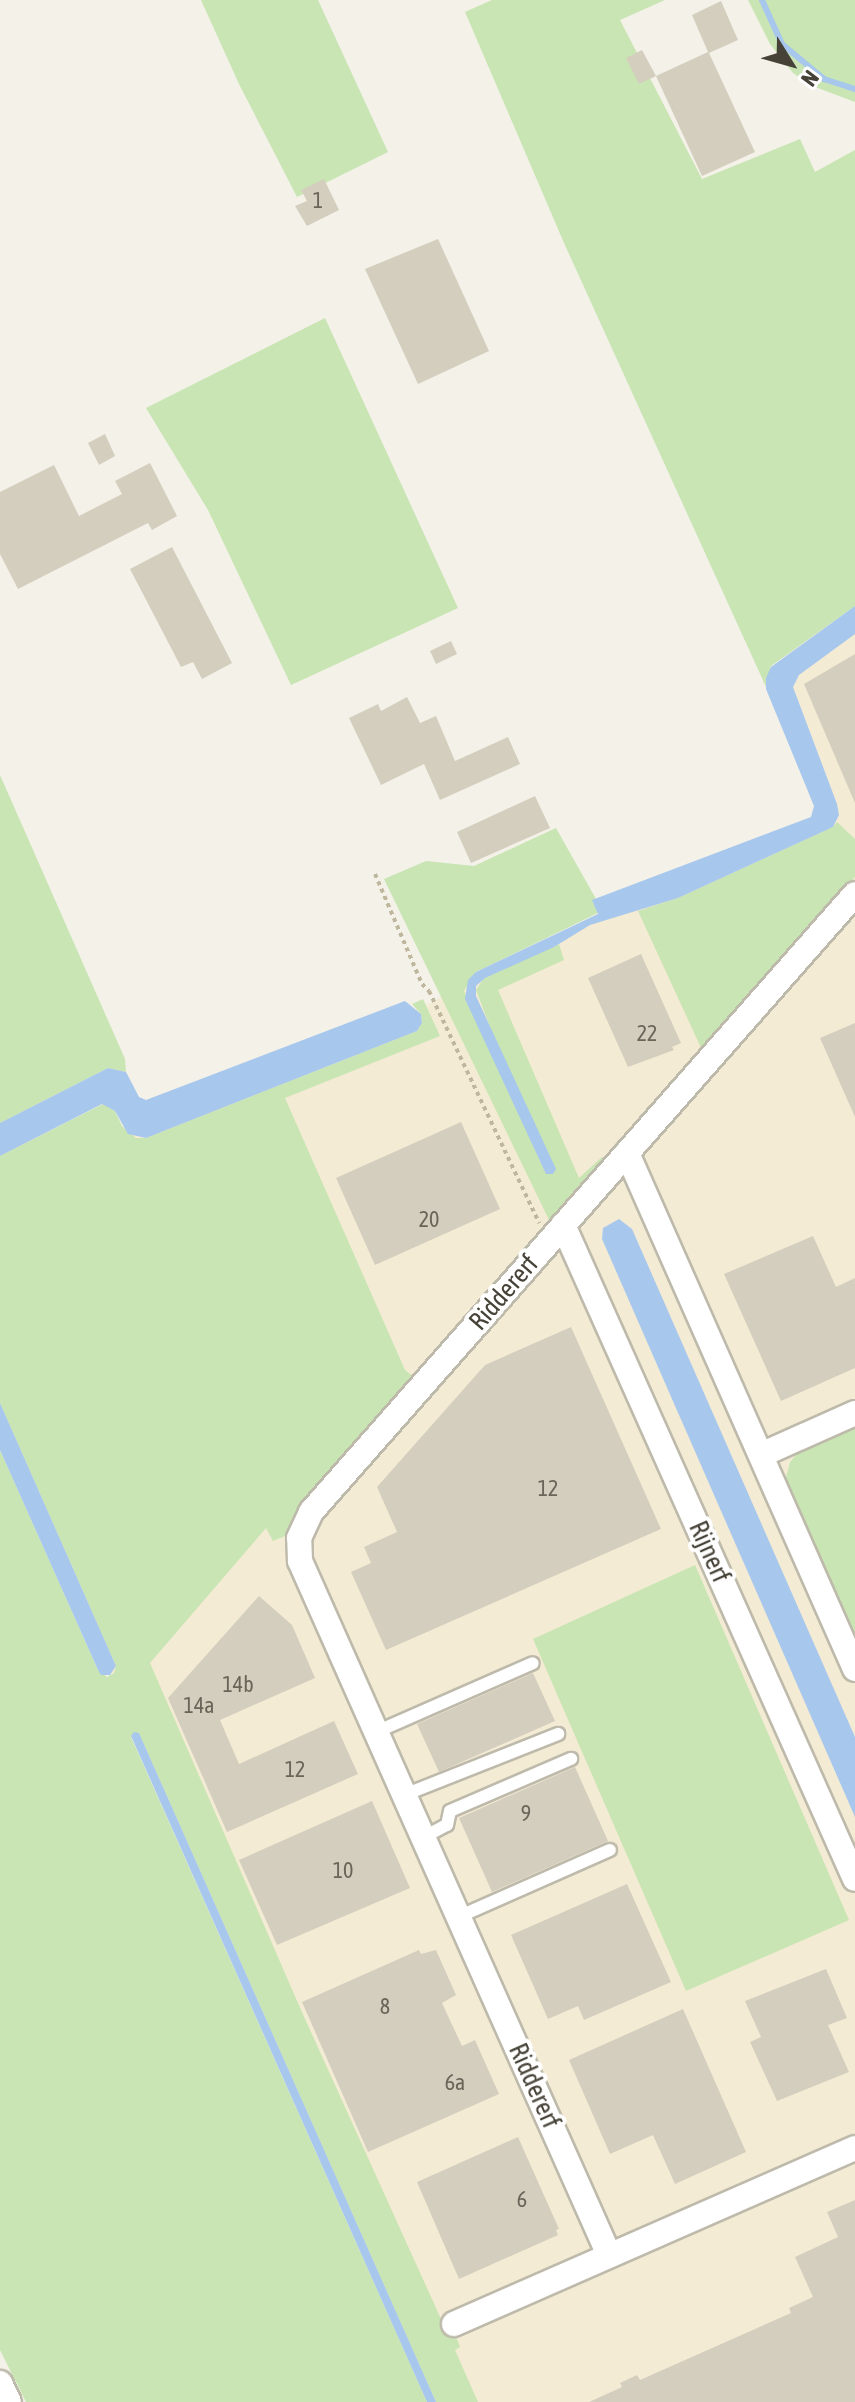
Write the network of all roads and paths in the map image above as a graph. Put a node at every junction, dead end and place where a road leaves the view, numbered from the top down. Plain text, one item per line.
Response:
1 (375, 874) dead end
2 (855, 894) edge
3 (627, 1153) junction
4 (556, 1232) junction
5 (855, 1413) edge
6 (761, 1455) junction
7 (533, 1663) dead end
8 (855, 1669) edge
9 (376, 1732) junction
10 (558, 1734) dead end
11 (571, 1759) dead end
12 (404, 1795) junction
13 (424, 1837) junction
14 (610, 1850) dead end
15 (855, 1879) edge
16 (458, 1917) junction
17 (855, 2148) edge
18 (609, 2255) junction
19 (454, 2324) dead end
20 (0, 2383) edge
21 (9, 2402) edge

1 - 4 path
2 - 3 street, Riddererf
3 - 4 street, Riddererf
3 - 6 street
4 - 9 street, Riddererf
4 - 15 street, Rijnerf
5 - 6 street
6 - 8 street
7 - 9 lane
9 - 12 street, Riddererf
10 - 12 lane
11 - 13 lane
12 - 13 street, Riddererf
13 - 16 street, Riddererf
14 - 16 lane
16 - 18 street, Riddererf
17 - 18 street
18 - 19 street
20 - 21 street

